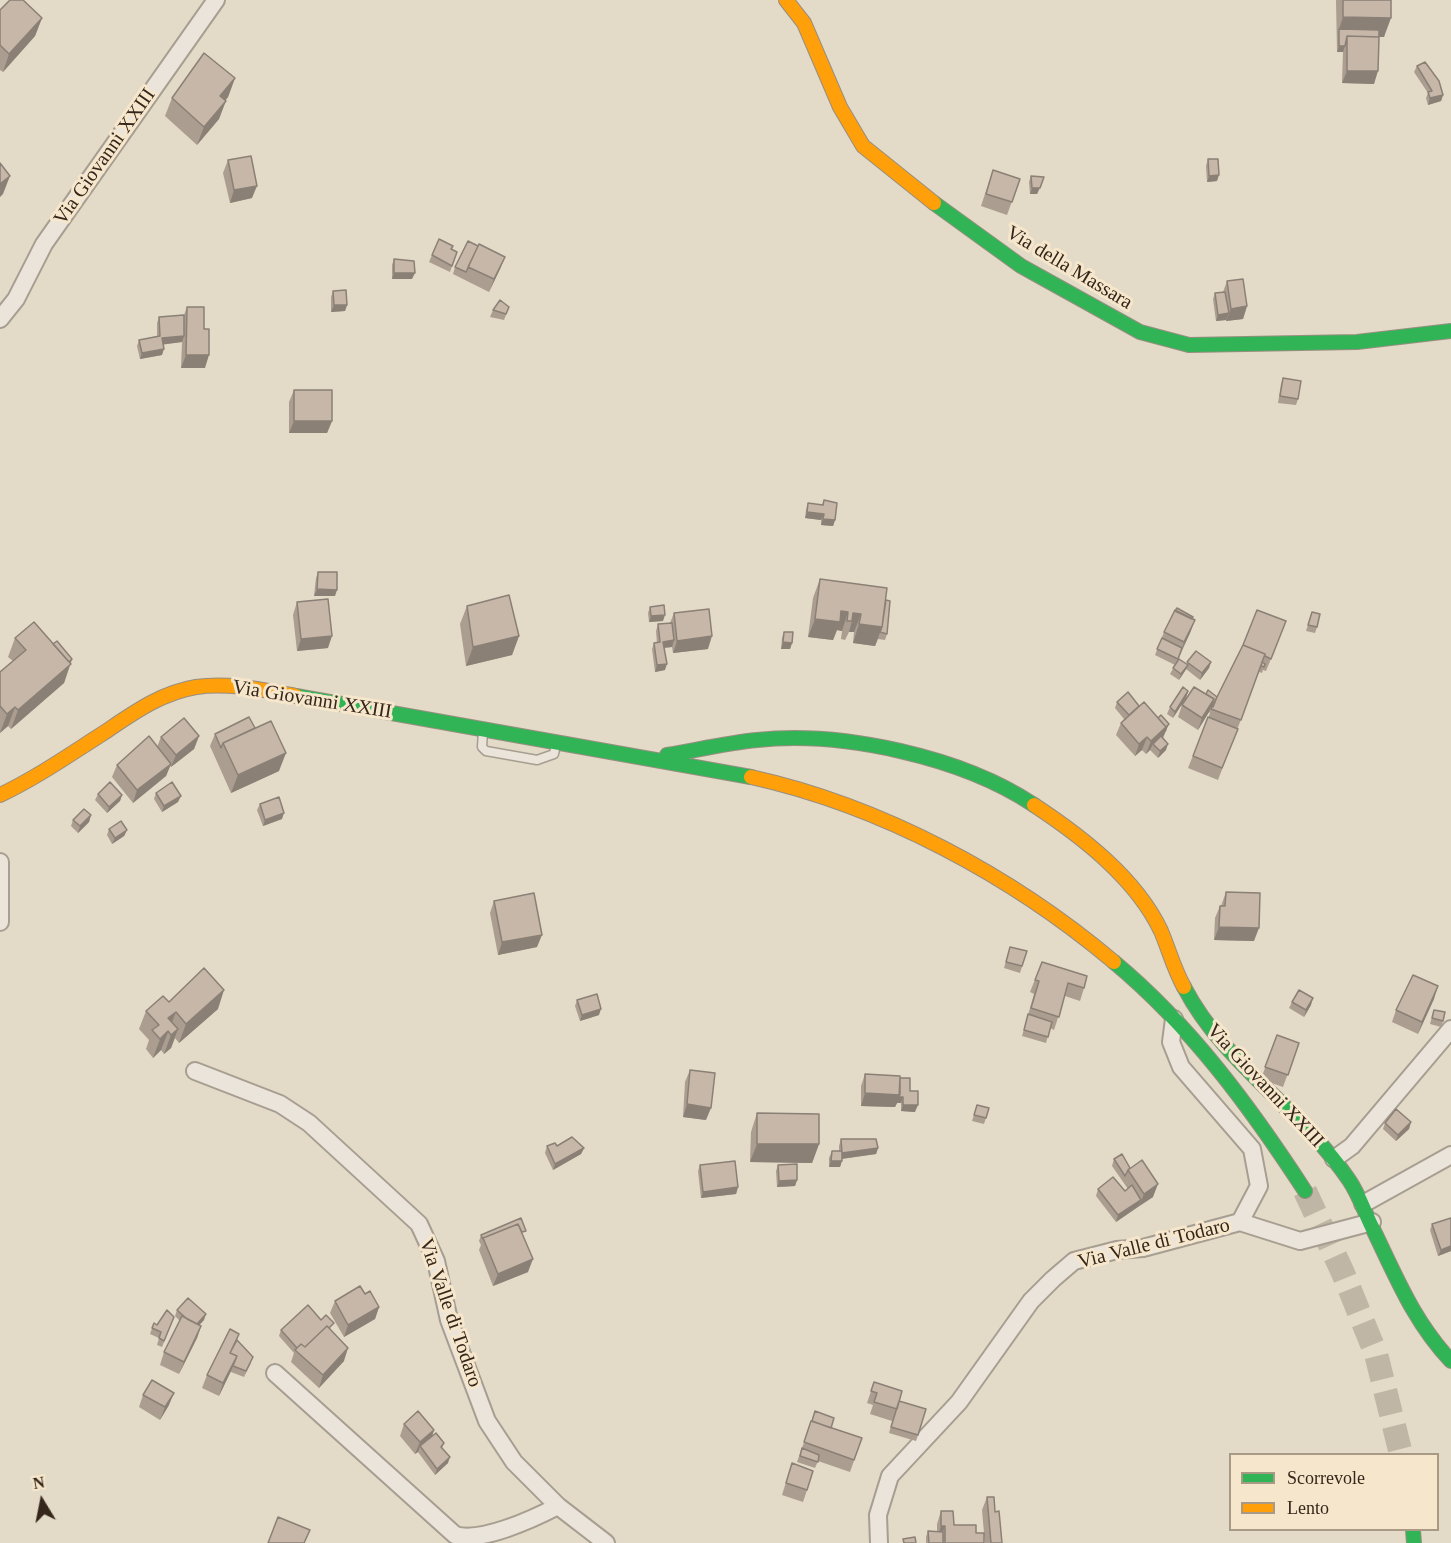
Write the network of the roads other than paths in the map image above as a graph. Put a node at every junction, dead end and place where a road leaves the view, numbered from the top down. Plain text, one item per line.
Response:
1 (216, 0) edge
2 (786, 0) edge
3 (0, 319) edge
4 (1451, 332) edge
5 (483, 728) junction
6 (556, 742) junction
7 (650, 757) junction
8 (0, 795) edge
9 (0, 862) edge
10 (0, 922) edge
11 (1174, 1019) junction
12 (1451, 1029) edge
13 (195, 1071) dead end
14 (1451, 1155) edge
15 (1334, 1159) junction
16 (1305, 1191) tunnel mouth
17 (1363, 1204) junction
18 (1240, 1222) junction
19 (1372, 1222) junction
20 (1451, 1361) edge
21 (275, 1373) dead end
22 (558, 1506) junction
23 (606, 1543) edge
24 (879, 1543) edge

1 - 3 street, Via Giovanni XXIII
2 - 4 street, Via della Massara
5 - 6 street, Via Giovanni XXIII
5 - 6 lane
5 - 8 street, Via Giovanni XXIII
6 - 7 street, Via Giovanni XXIII
7 - 11 street, Via Giovanni XXIII
7 - 15 street, Via Giovanni XXIII
9 - 10 street
11 - 16 street, Via Giovanni XXIII
11 - 18 street, Via Valle di Todaro
12 - 15 street
13 - 22 street, Via Valle di Todaro
14 - 17 street
15 - 17 street, Via Giovanni XXIII
17 - 19 street, Via Giovanni XXIII
18 - 19 street
18 - 24 street, Via Valle di Todaro
19 - 20 street, Via Giovanni XXIII
21 - 22 street
22 - 23 street, Via Valle di Todaro

